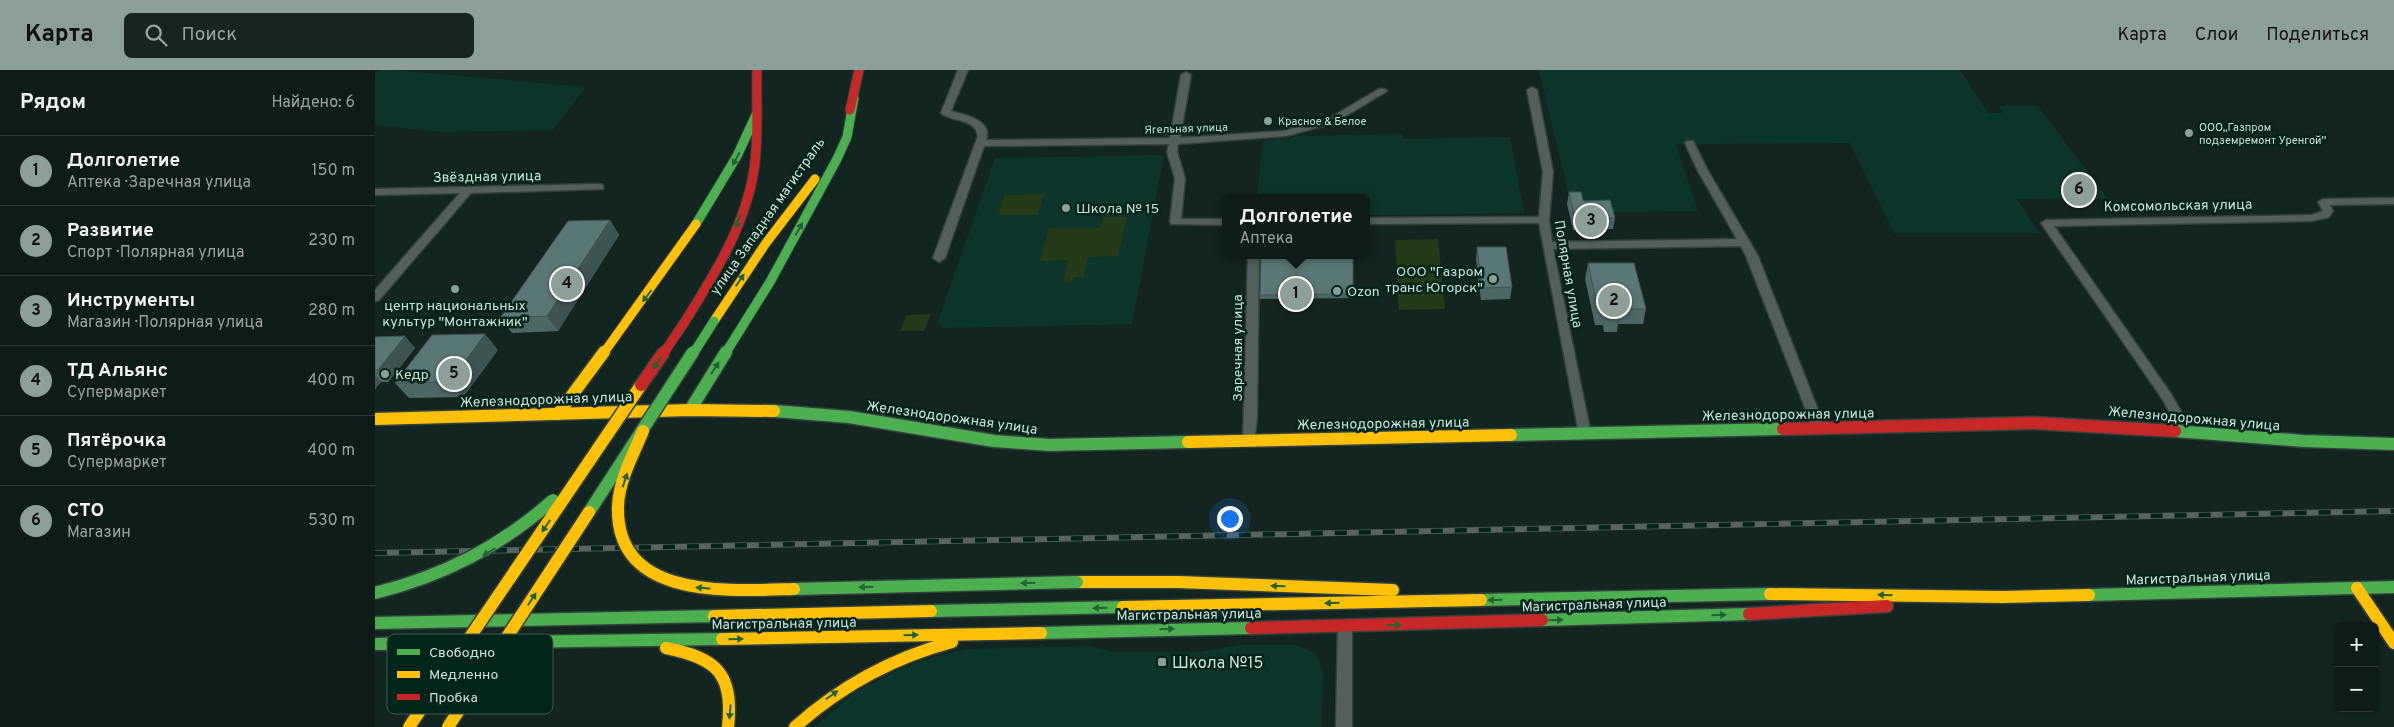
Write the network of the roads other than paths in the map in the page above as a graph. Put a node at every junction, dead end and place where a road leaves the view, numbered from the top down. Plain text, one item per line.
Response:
1 (757, 70) edge
2 (859, 70) edge
3 (963, 70) edge
4 (1186, 75) dead end
5 (1531, 90) dead end
6 (1382, 91) dead end
7 (854, 98) junction
8 (756, 115) junction
9 (1173, 141) junction
10 (981, 143) junction
11 (1690, 143) dead end
12 (599, 187) dead end
13 (468, 190) junction
14 (375, 192) edge
15 (2394, 201) edge
16 (1544, 220) junction
17 (1370, 221) edge
18 (1222, 222) edge
19 (1744, 242) junction
20 (1548, 246) junction
21 (939, 258) dead end
22 (1254, 259) edge
23 (375, 297) edge
24 (690, 410) junction
25 (558, 414) junction
26 (375, 419) edge
27 (1819, 428) junction
28 (643, 431) junction
29 (2187, 432) junction
30 (1585, 434) junction
31 (1249, 440) junction
32 (2394, 444) edge
33 (600, 446) junction
34 (2394, 587) edge
35 (2357, 588) junction
36 (375, 592) edge
37 (1711, 595) junction
38 (2003, 597) junction
39 (375, 623) edge
40 (1345, 626) junction
41 (1033, 631) junction
42 (472, 634) edge
43 (509, 634) edge
44 (553, 641) edge
45 (2394, 643) edge
46 (553, 644) edge
47 (418, 714) edge
48 (457, 714) edge
49 (409, 727) edge
50 (448, 727) edge
51 (727, 727) edge
52 (795, 727) edge
53 (1345, 727) edge

1 - 8 main road, улица Западная магистраль
2 - 7 main road, улица Западная магистраль
3 - 10 street
4 - 9 street
5 - 16 street, Полярная улица
6 - 9 street, Ягельная улица
24 -> 7 main road
28 -> 7 main road, улица Западная магистраль, bridge
8 -> 25 main road
8 -> 33 main road, улица Западная магистраль, bridge
9 - 10 street, Ягельная улица
9 - 18 street
10 - 21 street
11 - 19 street
12 - 13 street, Звёздная улица
13 - 14 street, Звёздная улица
13 - 23 street
15 - 29 street, Комсомольская улица
16 - 17 street
16 - 20 street, Полярная улица
19 - 20 street
19 - 27 street
20 - 30 street, Полярная улица
22 - 31 street, Заречная улица
24 - 25 main road, Железнодорожная улица
24 - 31 main road, Железнодорожная улица
25 - 26 main road, Железнодорожная улица
27 - 29 main road, Железнодорожная улица
27 - 30 main road, Железнодорожная улица
37 -> 28 main road, bridge
43 -> 28 main road, bridge
29 - 32 main road, Железнодорожная улица
30 - 31 main road, Железнодорожная улица
33 -> 36 main road, bridge
33 -> 42 main road, bridge
34 - 35 main road, Магистральная улица
35 - 38 main road, Магистральная улица
35 - 45 main road
38 -> 37 main road, Магистральная улица
37 -> 39 main road, Магистральная улица
40 -> 38 main road, Магистральная улица
41 -> 40 main road, Магистральная улица
40 - 53 street
44 -> 41 main road, Магистральная улица
52 -> 41 main road
46 -> 51 main road
47 -> 49 main road, bridge
50 -> 48 main road, bridge

